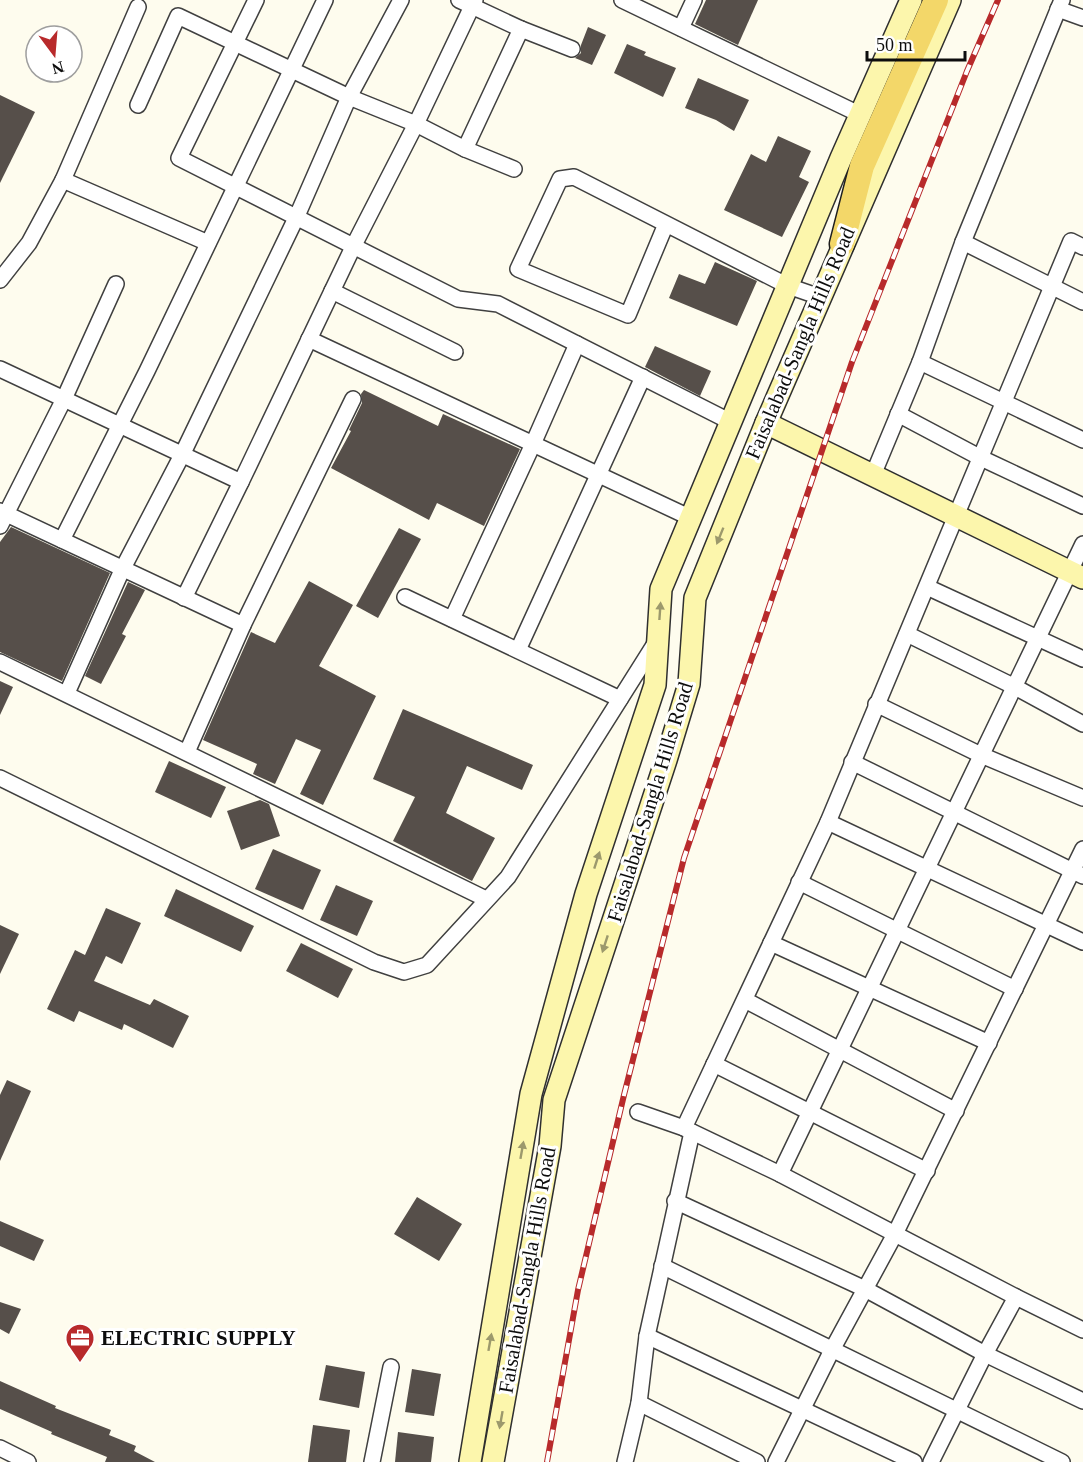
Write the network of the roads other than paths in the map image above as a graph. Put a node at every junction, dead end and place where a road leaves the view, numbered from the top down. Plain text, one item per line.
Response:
1 (256, 0) edge
2 (325, 0) edge
3 (401, 0) edge
4 (622, 0) edge
5 (694, 0) edge
6 (911, 0) edge
7 (936, 0) edge
8 (950, 0) edge
9 (469, 2) edge
10 (1060, 4) edge
11 (138, 7) dead end
12 (1083, 18) edge
13 (681, 28) junction
14 (520, 29) junction
15 (235, 44) junction
16 (572, 49) dead end
17 (293, 70) junction
18 (349, 97) junction
19 (138, 105) dead end
20 (861, 115) junction
21 (416, 124) junction
22 (465, 149) junction
23 (514, 169) dead end
24 (63, 180) junction
25 (235, 186) junction
26 (297, 216) junction
27 (666, 224) junction
28 (208, 243) junction
29 (963, 243) junction
30 (842, 244) junction
31 (354, 245) junction
32 (1083, 247) edge
33 (0, 280) edge
34 (116, 284) dead end
35 (1052, 287) junction
36 (787, 288) junction
37 (332, 291) junction
38 (820, 299) junction
39 (1083, 302) edge
40 (309, 339) junction
41 (577, 344) junction
42 (455, 352) dead end
43 (920, 362) junction
44 (1, 370) edge
45 (643, 377) junction
46 (64, 399) junction
47 (353, 399) dead end
48 (1005, 401) junction
49 (898, 414) junction
50 (731, 422) junction
51 (766, 423) junction
52 (120, 425) junction
53 (1083, 440) edge
54 (533, 444) junction
55 (182, 454) junction
56 (981, 458) junction
57 (599, 475) junction
58 (873, 475) junction
59 (241, 482) junction
60 (705, 486) junction
61 (735, 499) junction
62 (1083, 506) edge
63 (957, 516) junction
64 (2, 517) edge
65 (691, 518) junction
66 (62, 540) junction
67 (1083, 544) edge
68 (122, 570) junction
69 (1076, 575) edge
70 (927, 587) junction
71 (405, 597) dead end
72 (184, 598) junction
73 (452, 619) junction
74 (243, 625) junction
75 (907, 634) junction
76 (1038, 638) junction
77 (658, 639) junction
78 (518, 650) junction
79 (1083, 659) edge
80 (0, 662) edge
81 (1015, 687) junction
82 (67, 693) junction
83 (620, 699) junction
84 (876, 704) junction
85 (1083, 724) edge
86 (187, 752) junction
87 (981, 755) junction
88 (852, 762) junction
89 (0, 778) edge
90 (1083, 798) edge
91 (953, 812) junction
92 (828, 822) junction
93 (1083, 849) edge
94 (926, 868) junction
95 (1078, 874) edge
96 (799, 882) junction
97 (486, 899) junction
98 (1047, 925) junction
99 (896, 930) junction
100 (1083, 942) edge
101 (771, 943) junction
102 (869, 987) junction
103 (1015, 989) junction
104 (745, 1000) junction
105 (989, 1043) junction
106 (839, 1050) junction
107 (714, 1064) junction
108 (956, 1111) junction
109 (638, 1112) dead end
110 (809, 1112) junction
111 (688, 1130) junction
112 (927, 1171) junction
113 (780, 1174) junction
114 (675, 1201) junction
115 (895, 1234) junction
116 (662, 1266) junction
117 (865, 1289) junction
118 (1016, 1297) junction
119 (1083, 1330) edge
120 (647, 1336) junction
121 (832, 1350) junction
122 (985, 1354) junction
123 (392, 1367) dead end
124 (1083, 1401) edge
125 (639, 1403) junction
126 (804, 1409) junction
127 (957, 1410) junction
128 (0, 1448) edge
129 (28, 1462) edge
130 (372, 1462) edge
131 (470, 1462) edge
132 (493, 1462) edge
133 (625, 1462) edge
134 (757, 1462) edge
135 (776, 1462) edge
136 (914, 1462) edge
137 (931, 1462) edge
138 (1062, 1462) edge

1 - 15 street
2 - 17 street
3 - 18 street
4 - 13 street
5 - 13 street
6 - 20 main road, Faisalabad-Sangla Hills Road
7 - 30 main road
8 - 30 main road, Faisalabad-Sangla Hills Road
9 - 14 street
9 - 21 street
10 - 12 street
10 - 29 street
11 - 24 street
13 - 20 street
14 - 16 street
14 - 22 street
15 - 17 street
15 - 19 street
15 - 25 street
17 - 18 street
17 - 25 street
18 - 21 street
18 - 26 street
20 - 36 main road, Faisalabad-Sangla Hills Road
21 - 22 street
21 - 31 street
22 - 23 street
24 - 28 street
24 - 33 street
25 - 26 street
25 - 28 street
26 - 31 street
26 - 55 street
27 - 27 street
27 - 36 street
28 - 52 street
29 - 35 street
29 - 43 street
30 - 38 main road, Faisalabad-Sangla Hills Road
31 - 37 street
31 - 41 street
32 - 35 street
34 - 46 street
35 - 39 street
35 - 48 street
36 - 38 main road
36 - 50 main road, Faisalabad-Sangla Hills Road
37 - 40 street
37 - 42 street
38 - 51 main road, Faisalabad-Sangla Hills Road
40 - 54 street
40 - 59 street
41 - 45 street
41 - 54 street
43 - 48 street
43 - 49 street
44 - 46 street
45 - 50 street
45 - 57 street
46 - 52 street
46 - 64 street
47 - 74 street
48 - 53 street
48 - 56 street
49 - 56 street
49 - 58 street
50 - 60 main road, Faisalabad-Sangla Hills Road
51 - 58 main road
51 - 61 main road, Faisalabad-Sangla Hills Road
52 - 55 street
52 - 66 street
54 - 57 street
54 - 73 street
55 - 59 street
55 - 68 street
56 - 62 street
56 - 63 street
57 - 65 street
57 - 78 street
58 - 63 main road
59 - 72 street
60 - 61 main road
60 - 65 main road, Faisalabad-Sangla Hills Road
61 -> 132 main road, Faisalabad-Sangla Hills Road
63 - 69 main road
63 - 70 street
64 - 66 street
77 -> 65 main road, Faisalabad-Sangla Hills Road
66 - 68 street
67 - 69 street
68 - 72 street
68 - 82 street
69 - 76 street
70 - 75 street
70 - 76 street
71 - 73 street
72 - 74 street
73 - 78 street
74 - 86 street
75 - 81 street
75 - 84 street
76 - 79 street
76 - 81 street
77 - 83 street
131 -> 77 main road, Faisalabad-Sangla Hills Road
78 - 83 street
80 - 82 street
81 - 85 street
81 - 87 street
82 - 86 street
83 - 97 street
84 - 87 street
84 - 88 street
86 - 97 street
87 - 90 street
87 - 91 street
88 - 91 street
88 - 92 street
89 - 97 street
91 - 94 street
91 - 95 street
92 - 94 street
92 - 96 street
93 - 95 street
94 - 98 street
94 - 99 street
95 - 98 street
96 - 99 street
96 - 101 street
98 - 100 street
98 - 103 street
99 - 102 street
99 - 103 street
101 - 102 street
101 - 104 street
102 - 105 street
102 - 106 street
103 - 105 street
104 - 106 street
104 - 107 street
105 - 108 street
106 - 108 street
106 - 110 street
107 - 110 street
107 - 111 street
108 - 112 street
109 - 111 street
110 - 112 street
110 - 113 street
111 - 113 street
111 - 114 street
112 - 115 street
113 - 115 street
114 - 116 street
114 - 117 street
115 - 117 street
115 - 118 street
116 - 120 street
116 - 121 street
117 - 121 street
117 - 122 street
118 - 119 street
118 - 122 street
120 - 125 street
120 - 126 street
121 - 126 street
121 - 127 street
122 - 124 street
122 - 127 street
123 - 130 street
125 - 133 street
125 - 134 street
126 - 135 street
126 - 136 street
127 - 137 street
127 - 138 street
128 - 129 street

